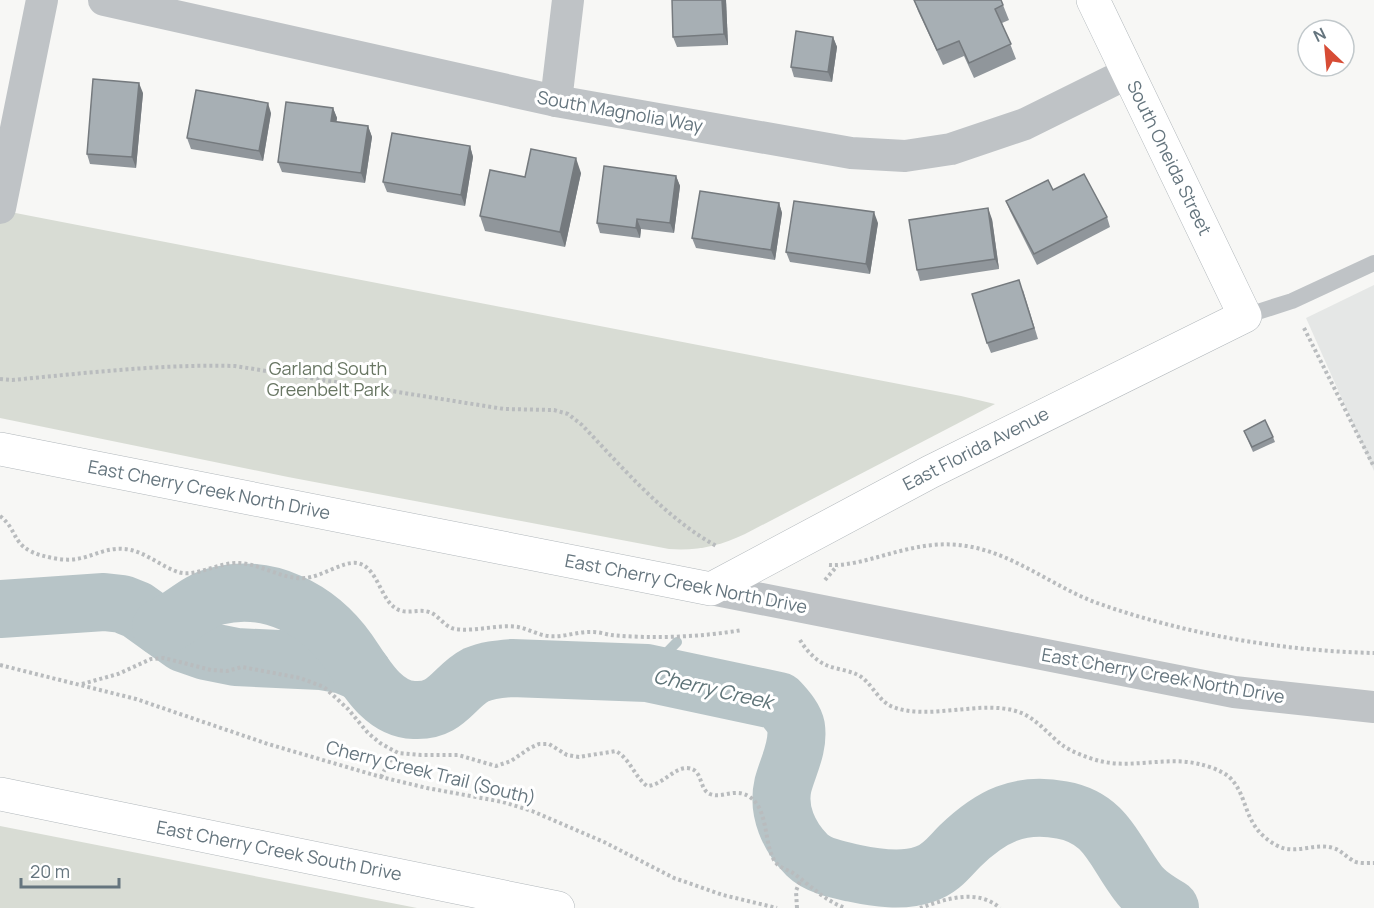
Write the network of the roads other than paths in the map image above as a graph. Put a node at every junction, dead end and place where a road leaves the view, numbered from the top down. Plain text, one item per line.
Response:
1 (42, 0) edge
2 (104, 0) edge
3 (568, 0) edge
4 (1093, 0) edge
5 (1128, 73) junction
6 (556, 101) junction
7 (0, 208) edge
8 (1374, 263) edge
9 (1245, 316) junction
10 (0, 448) edge
11 (711, 589) junction
12 (1374, 707) edge
13 (5, 795) edge
14 (558, 908) edge

1 - 7 street
2 - 6 street, South Magnolia Way
3 - 6 street
4 - 5 street, South Oneida Street
5 - 6 street, South Magnolia Way
5 - 9 street, South Oneida Street
8 - 9 lane
9 - 11 street, East Florida Avenue
10 - 11 street, East Cherry Creek North Drive
11 - 12 street, East Cherry Creek North Drive
13 - 14 street, East Cherry Creek South Drive

